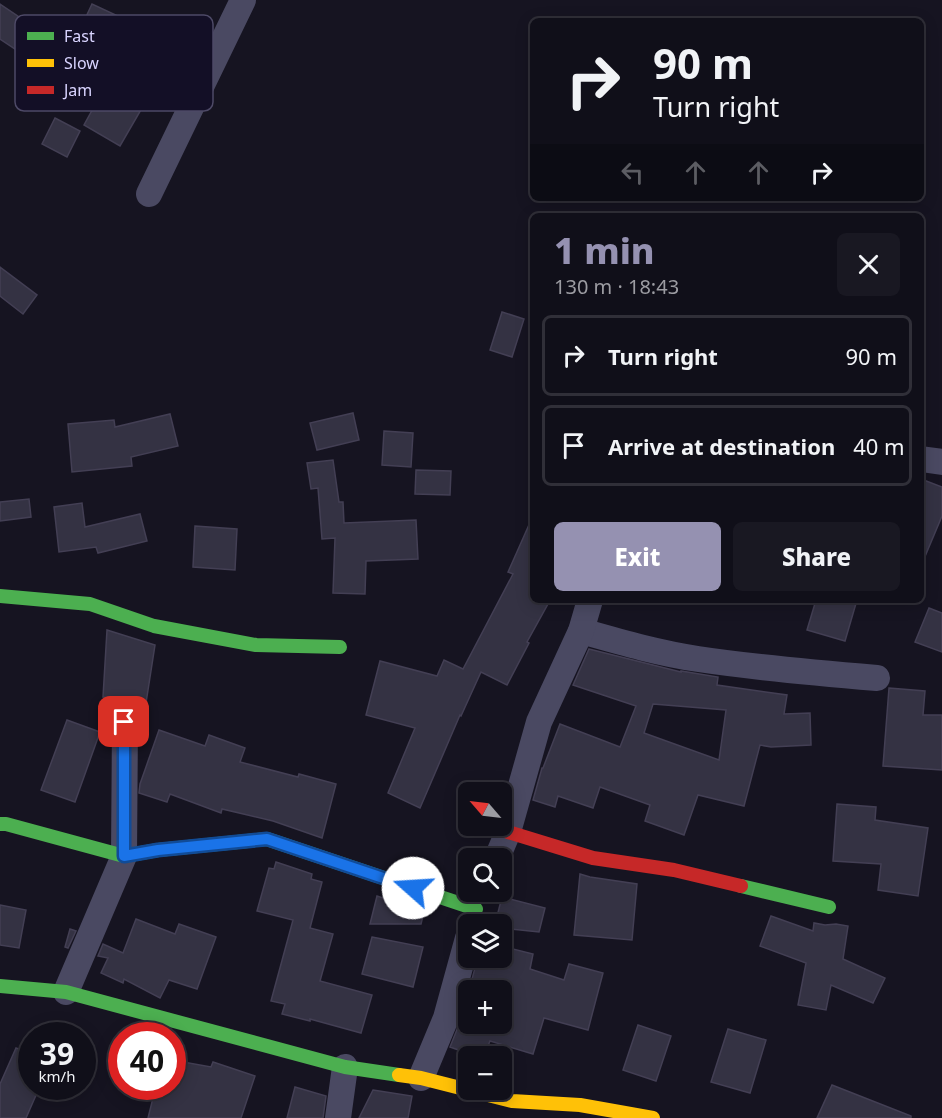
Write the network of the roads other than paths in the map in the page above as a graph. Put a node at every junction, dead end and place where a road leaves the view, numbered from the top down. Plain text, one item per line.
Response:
1 (243, 0) edge
2 (213, 62) edge
3 (189, 111) edge
4 (149, 194) dead end
5 (924, 459) edge
6 (942, 462) edge
7 (0, 596) edge
8 (589, 603) edge
9 (581, 631) junction
10 (340, 647) dead end
11 (877, 678) dead end
12 (124, 722) dead end
13 (512, 818) edge
14 (0, 824) edge
15 (512, 833) edge
16 (124, 856) junction
17 (829, 907) dead end
18 (477, 908) edge
19 (460, 968) edge
20 (0, 986) edge
21 (66, 992) junction
22 (345, 1067) junction
23 (421, 1078) junction
24 (338, 1118) edge
25 (653, 1118) edge

1 - 2 street
3 - 4 street
5 - 6 street
7 - 10 street
8 - 9 street
9 - 11 street
9 - 13 street
12 - 16 street
14 - 16 street
15 - 17 street
16 - 18 street
16 - 21 street
19 - 23 street
20 - 21 street
21 - 22 street
22 - 23 street
22 - 24 street
23 - 25 street

